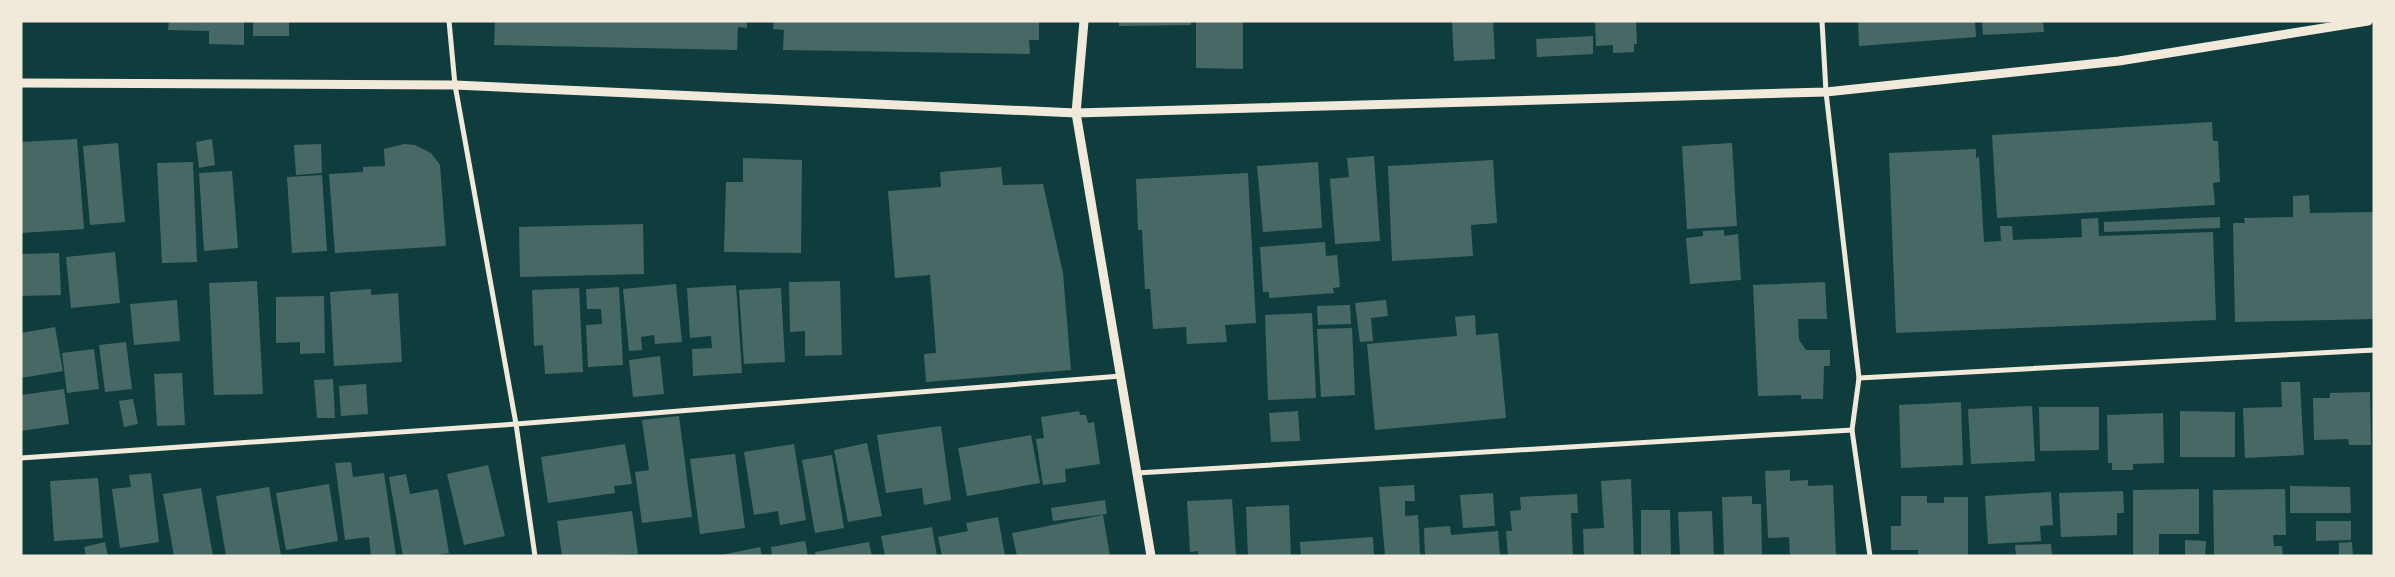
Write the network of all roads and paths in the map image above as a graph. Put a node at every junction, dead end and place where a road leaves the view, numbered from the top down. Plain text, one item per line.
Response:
1 (449, 21) edge
2 (1084, 21) edge
3 (1822, 21) edge
4 (2368, 21) edge
5 (21, 82) edge
6 (455, 85) junction
7 (1826, 92) junction
8 (1076, 113) junction
9 (2374, 350) edge
10 (1121, 376) junction
11 (1858, 378) junction
12 (516, 424) junction
13 (1852, 430) junction
14 (21, 458) edge
15 (1137, 473) junction
16 (534, 556) edge
17 (1151, 556) edge
18 (1870, 556) edge

1 - 6 street
2 - 8 street
3 - 7 street
4 - 7 street
5 - 6 street
6 - 8 street
6 - 12 street
7 - 8 street
7 - 11 street
8 - 10 street
9 - 11 street
10 - 12 street
10 - 15 street
11 - 13 street
12 - 14 street
12 - 16 street
13 - 15 street
13 - 18 street
15 - 17 street

